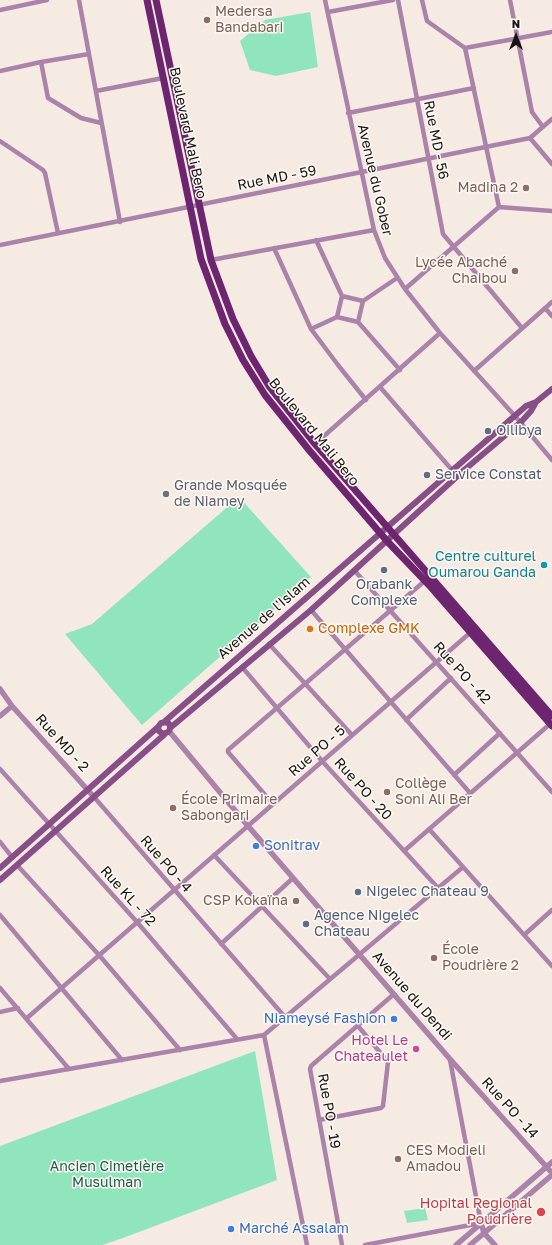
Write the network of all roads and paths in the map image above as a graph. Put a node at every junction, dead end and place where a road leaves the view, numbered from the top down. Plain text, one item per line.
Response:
1 (47, 0) edge
2 (79, 0) edge
3 (147, 0) edge
4 (156, 0) edge
5 (325, 0) edge
6 (393, 0) edge
7 (398, 0) edge
8 (422, 0) edge
9 (510, 0) edge
10 (23, 2) edge
11 (0, 10) edge
12 (328, 12) junction
13 (552, 32) edge
14 (518, 38) junction
15 (465, 48) junction
16 (89, 54) junction
17 (41, 62) junction
18 (0, 72) edge
19 (163, 78) junction
20 (474, 88) junction
21 (96, 91) junction
22 (417, 98) junction
23 (179, 110) junction
24 (170, 112) junction
25 (348, 113) junction
26 (552, 119) edge
27 (101, 123) junction
28 (543, 127) junction
29 (530, 138) junction
30 (0, 142) edge
31 (486, 147) junction
32 (428, 159) junction
33 (552, 164) edge
34 (361, 173) junction
35 (199, 206) junction
36 (190, 207) junction
37 (499, 207) junction
38 (552, 210) edge
39 (120, 222) junction
40 (374, 230) junction
41 (58, 233) junction
42 (316, 240) junction
43 (0, 245) edge
44 (453, 246) junction
45 (274, 248) junction
46 (211, 260) junction
47 (397, 278) junction
48 (405, 289) junction
49 (342, 296) junction
50 (363, 301) junction
51 (552, 302) edge
52 (544, 308) junction
53 (552, 316) edge
54 (337, 317) junction
55 (358, 322) junction
56 (522, 328) junction
57 (311, 329) junction
58 (440, 333) junction
59 (400, 370) junction
60 (474, 371) junction
61 (380, 387) junction
62 (552, 389) edge
63 (366, 400) junction
64 (536, 402) junction
65 (515, 416) junction
66 (521, 422) junction
67 (302, 426) junction
68 (294, 432) junction
69 (316, 444) junction
70 (552, 460) edge
71 (458, 465) junction
72 (452, 470) junction
73 (463, 471) junction
74 (437, 484) junction
75 (443, 490) junction
76 (387, 526) junction
77 (380, 533) junction
78 (394, 534) junction
79 (387, 541) junction
80 (354, 570) junction
81 (428, 578) junction
82 (311, 610) junction
83 (391, 610) junction
84 (473, 630) junction
85 (269, 644) junction
86 (345, 649) junction
87 (437, 662) junction
88 (242, 667) junction
89 (451, 678) junction
90 (305, 684) junction
91 (0, 689) edge
92 (0, 696) edge
93 (391, 702) junction
94 (12, 706) junction
95 (277, 708) junction
96 (0, 716) edge
97 (552, 716) edge
98 (406, 720) junction
99 (164, 722) junction
100 (551, 724) edge
101 (158, 727) junction
102 (168, 731) junction
103 (500, 733) junction
104 (352, 735) junction
105 (517, 752) junction
106 (322, 761) junction
107 (0, 769) edge
108 (454, 775) junction
109 (88, 790) junction
110 (552, 792) edge
111 (470, 793) junction
112 (94, 796) junction
113 (273, 804) junction
114 (49, 824) junction
115 (248, 826) junction
116 (429, 829) junction
117 (55, 832) junction
118 (0, 842) edge
119 (404, 851) junction
120 (214, 855) junction
121 (12, 857) junction
122 (17, 865) junction
123 (463, 867) junction
124 (0, 868) edge
125 (293, 878) junction
126 (0, 880) edge
127 (438, 888) junction
128 (174, 890) junction
129 (262, 907) junction
130 (552, 910) edge
131 (0, 915) edge
132 (137, 922) junction
133 (524, 934) junction
134 (221, 944) junction
135 (360, 954) junction
136 (99, 955) junction
137 (552, 966) edge
138 (330, 979) junction
139 (0, 988) edge
140 (63, 988) junction
141 (394, 994) junction
142 (18, 1008) junction
143 (0, 1012) edge
144 (285, 1017) junction
145 (27, 1018) junction
146 (358, 1026) junction
147 (264, 1035) junction
148 (237, 1039) junction
149 (180, 1050) junction
150 (450, 1059) junction
151 (122, 1060) junction
152 (69, 1069) junction
153 (0, 1081) edge
154 (319, 1120) junction
155 (552, 1162) edge
156 (547, 1167) junction
157 (552, 1174) edge
158 (481, 1223) junction
159 (484, 1233) junction
160 (307, 1245) edge
161 (342, 1245) edge
162 (365, 1245) edge
163 (456, 1245) edge
164 (470, 1245) edge
165 (495, 1245) edge

1 - 10 street
2 - 16 street
3 - 19 main road, Boulevard Mali Bero
4 - 23 main road, Boulevard Mali Bero
5 - 12 street, Avenue du Gober
6 - 12 street
7 - 22 street, Rue MD - 56
8 - 15 street
9 - 14 street
10 - 11 street
12 - 25 street, Avenue du Gober
13 - 14 street
14 - 15 street
14 - 28 street
15 - 20 street
16 - 17 street
16 - 21 street
17 - 18 street
17 - 27 street
19 - 21 street
19 - 24 main road, Boulevard Mali Bero
20 - 22 street
20 - 31 street
21 - 27 street
22 - 25 street
22 - 32 street, Rue MD - 56
23 - 24 main road
23 - 35 main road, Boulevard Mali Bero
24 - 36 main road, Boulevard Mali Bero
25 - 34 street, Avenue du Gober
26 - 28 street, Rue MD - 59
27 - 39 street
28 - 29 street, Rue MD - 59
29 - 31 street, Rue MD - 59
29 - 33 street
30 - 41 street
31 - 32 street, Rue MD - 59
31 - 37 street
32 - 34 street, Rue MD - 59
32 - 44 street, Rue MD - 56
34 - 35 street, Rue MD - 59
34 - 40 street, Avenue du Gober
35 - 36 street, Rue MD - 59
35 - 46 main road, Boulevard Mali Bero
36 - 39 street, Rue MD - 59
36 - 68 main road, Boulevard Mali Bero
37 - 38 street
37 - 44 street
39 - 41 street, Rue MD - 59
40 - 42 street
40 - 47 street, Avenue du Gober
41 - 43 street, Rue MD - 59
42 - 45 street
42 - 49 street
44 - 48 street
44 - 56 street, Rue MD - 56
45 - 46 street
45 - 57 street
46 - 67 main road, Boulevard Mali Bero
47 - 48 street, Avenue du Gober
47 - 50 street
48 - 58 street, Avenue du Gober
49 - 50 street
49 - 54 street
50 - 55 street
51 - 52 street
52 - 53 street
52 - 56 street
54 - 55 street
54 - 57 street
55 - 59 street
56 - 60 street
57 - 63 street
58 - 59 street
58 - 60 street, Avenue du Gober
59 - 61 street
60 - 65 street, Avenue du Gober
61 - 63 street
61 - 72 street
62 - 64 main road
63 - 69 street
64 - 65 main road, Avenue de l'Islam
64 - 66 main road, Avenue de l'Islam
65 - 66 street, Avenue du Gober
65 - 71 main road, Avenue de l'Islam
66 - 70 street, Avenue du Gober
66 - 73 main road, Avenue de l'Islam
67 - 68 main road
67 - 69 main road, Boulevard Mali Bero
68 - 77 main road, Boulevard Mali Bero
69 - 76 main road, Boulevard Mali Bero
71 - 72 main road, Avenue de l'Islam
71 - 73 main road
72 - 74 main road, Avenue de l'Islam
73 - 75 main road, Avenue de l'Islam
74 - 75 main road
74 - 76 main road, Avenue de l'Islam
75 - 78 main road, Avenue de l'Islam
76 - 77 main road, Avenue de l'Islam
76 - 78 main road, Boulevard Mali Bero
77 - 79 main road, Boulevard Mali Bero
77 - 99 main road, Avenue de l'Islam
78 - 79 main road, Avenue de l'Islam
78 - 81 main road, Boulevard Mali Bero
79 - 80 main road, Avenue de l'Islam
79 - 81 main road, Boulevard Mali Bero
80 - 82 main road, Avenue de l'Islam
80 - 83 street, Rue PO - 42
81 - 83 street
81 - 84 main road, Boulevard Mali Bero
82 - 85 main road, Avenue de l'Islam
82 - 86 street
83 - 86 street
83 - 87 street, Rue PO - 42
84 - 87 street, Rue PO - 5
84 - 97 main road, Boulevard Mali Bero
84 - 100 main road, Boulevard Mali Bero
85 - 88 main road, Avenue de l'Islam
85 - 90 street
86 - 90 street
86 - 93 street
87 - 89 street, Rue PO - 42
87 - 93 street, Rue PO - 5
88 - 95 street, Rue PO - 20
88 - 102 main road, Avenue de l'Islam
89 - 98 street
89 - 103 street, Rue PO - 42
90 - 95 street
90 - 104 street
91 - 94 street, Rue MD - 2
92 - 94 street, Rue MD - 2
93 - 98 street
93 - 104 street, Rue PO - 5
94 - 96 street
94 - 109 street, Rue MD - 2
95 - 106 street, Rue PO - 20
95 - 113 street
98 - 108 street
99 - 101 main road
99 - 102 main road
100 - 105 street
101 - 102 main road
101 - 109 main road
102 - 112 main road, Avenue de l'Islam
102 - 115 street, Avenue du Dendi
103 - 105 street, Rue PO - 42
103 - 108 street
104 - 106 street, Rue PO - 5
105 - 110 street, Rue PO - 42
105 - 111 street
106 - 113 street, Rue PO - 5
106 - 119 street, Rue PO - 20
107 - 114 street, Rue KL - 72
108 - 111 street
109 - 112 street, Rue MD - 2
109 - 114 main road
111 - 116 street
112 - 117 main road, Avenue de l'Islam
112 - 128 street, Rue PO - 4
113 - 115 street, Rue PO - 5
114 - 117 street, Rue KL - 72
114 - 121 main road
115 - 120 street, Rue PO - 5
115 - 125 street, Avenue du Dendi
116 - 119 street
116 - 123 street
117 - 122 main road, Avenue de l'Islam
117 - 132 street, Rue KL - 72
118 - 121 street
119 - 127 street, Rue PO - 20
120 - 128 street, Rue PO - 5
120 - 129 street
121 - 124 main road
122 - 126 main road, Avenue de l'Islam
122 - 136 street
123 - 127 street
123 - 133 street
125 - 129 street
125 - 135 street, Avenue du Dendi
127 - 135 street
128 - 132 street, Rue PO - 5
128 - 134 street, Rue PO - 4
129 - 134 street
129 - 138 street
130 - 133 street
131 - 140 street
132 - 136 street, Rue PO - 5
132 - 148 street, Rue KL - 72
133 - 137 street
134 - 144 street, Rue PO - 4
135 - 138 street
135 - 141 street, Avenue du Dendi
136 - 140 street, Rue PO - 5
136 - 149 street
138 - 144 street
139 - 142 street
140 - 145 street, Rue PO - 5
140 - 151 street
141 - 146 street, Rue PO - 19
141 - 150 street, Avenue du Dendi
142 - 143 street
142 - 145 street
144 - 147 street
145 - 152 street
146 - 154 street, Rue PO - 19
146 - 154 street
147 - 148 street
147 - 160 street
148 - 149 street
149 - 151 street
150 - 156 street, Rue PO - 14
150 - 158 street, Avenue du Dendi
151 - 152 street
152 - 153 street
154 - 161 street, Rue PO - 19
155 - 156 street
156 - 157 street, Rue PO - 14
156 - 158 street
157 - 159 street
158 - 159 street
158 - 162 street
158 - 163 street
159 - 164 street
159 - 165 street

